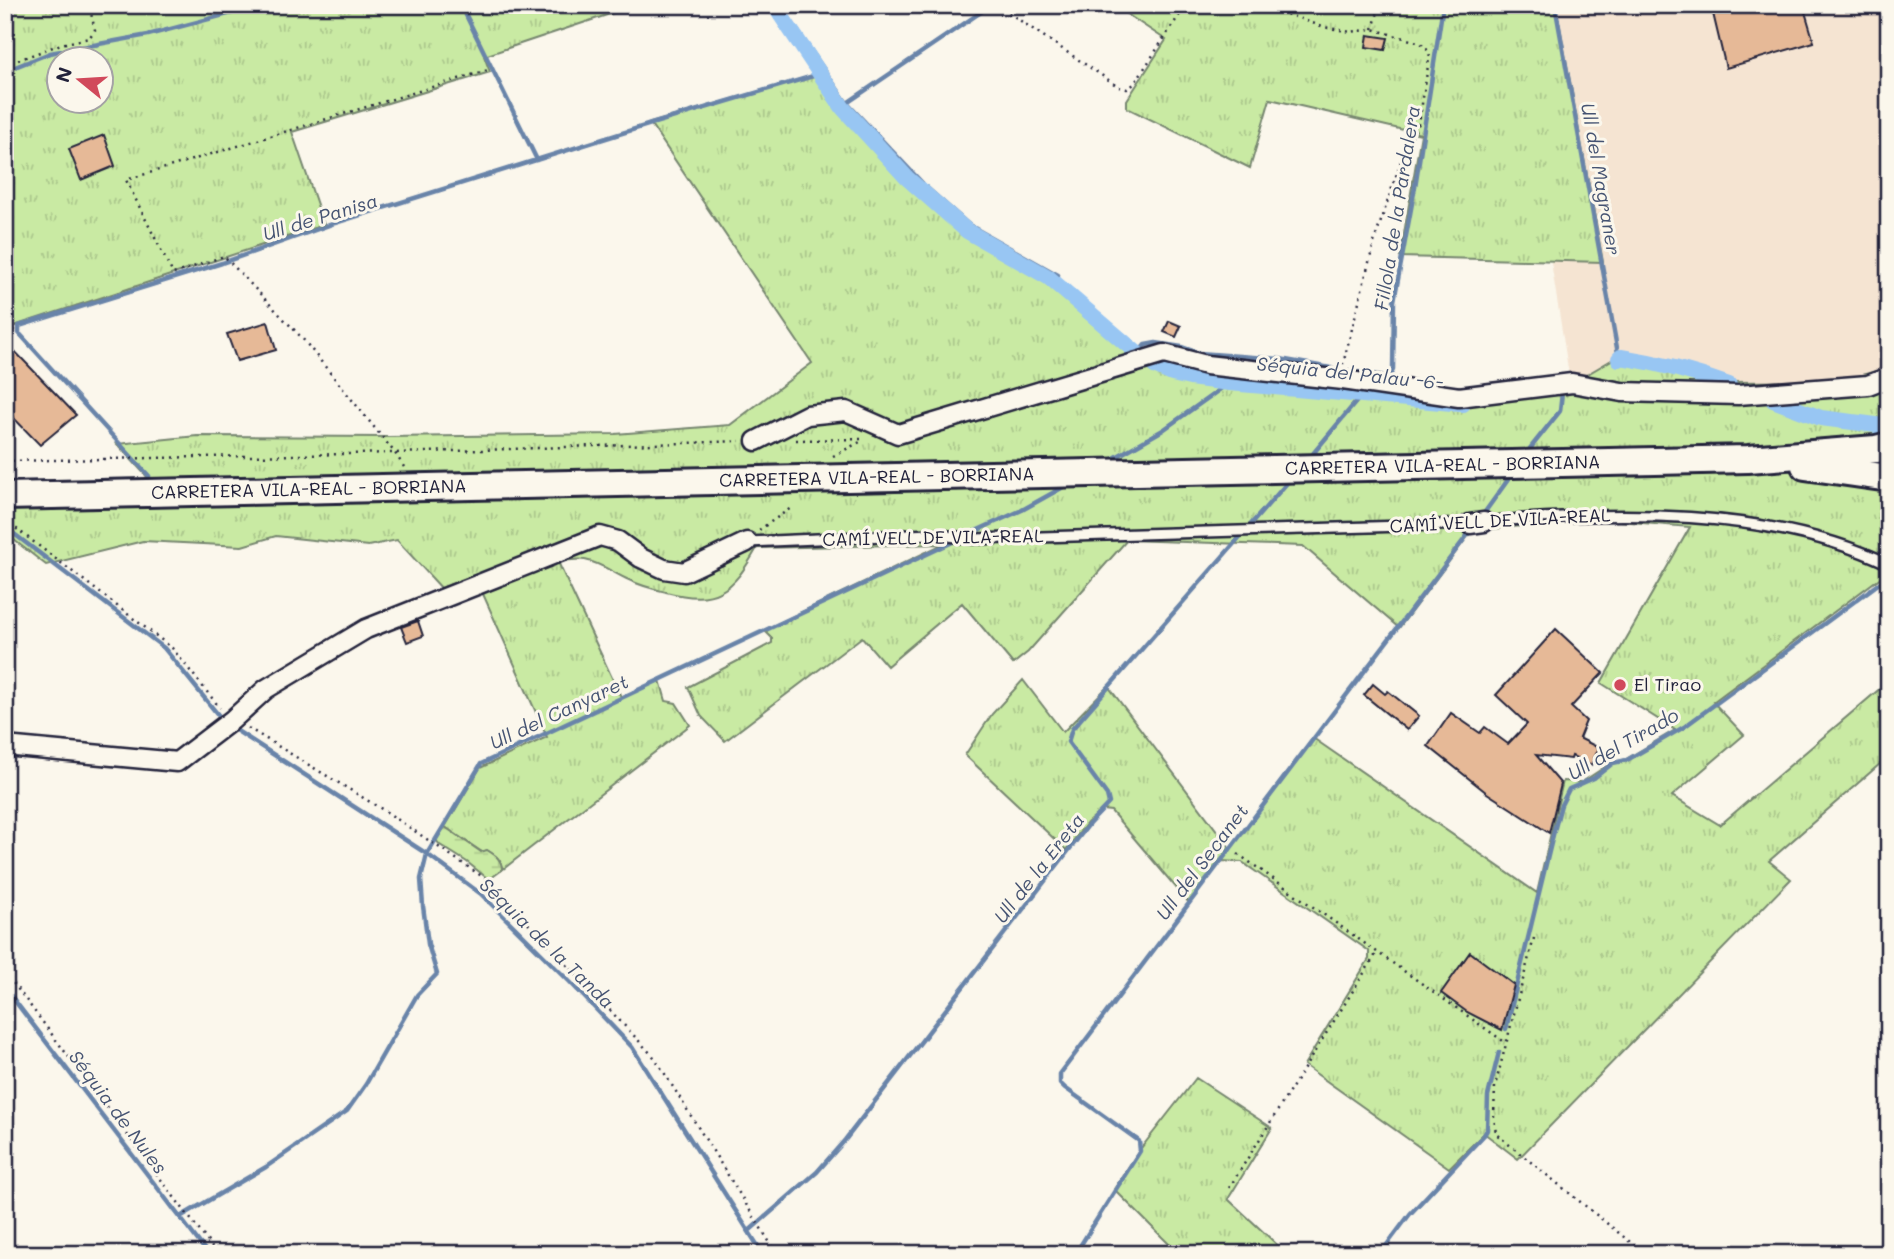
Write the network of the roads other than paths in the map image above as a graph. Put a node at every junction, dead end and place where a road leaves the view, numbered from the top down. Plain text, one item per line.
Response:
1 (1889, 377) edge
2 (756, 440) dead end
3 (1889, 446) edge
4 (1748, 459) junction
5 (1889, 478) edge
6 (5, 496) edge
7 (747, 542) joint
8 (1889, 564) edge
9 (5, 746) edge

1 - 2 street
3 - 4 main road, CARRETERA VILA-REAL - BORRIANA
4 - 5 main road, CARRETERA VILA-REAL - BORRIANA
4 - 6 main road, CARRETERA VILA-REAL - BORRIANA
7 - 8 lane, CAMÍ VELL DE VILA-REAL
7 - 9 street, CAMÍ VELL DE VILA-REAL

